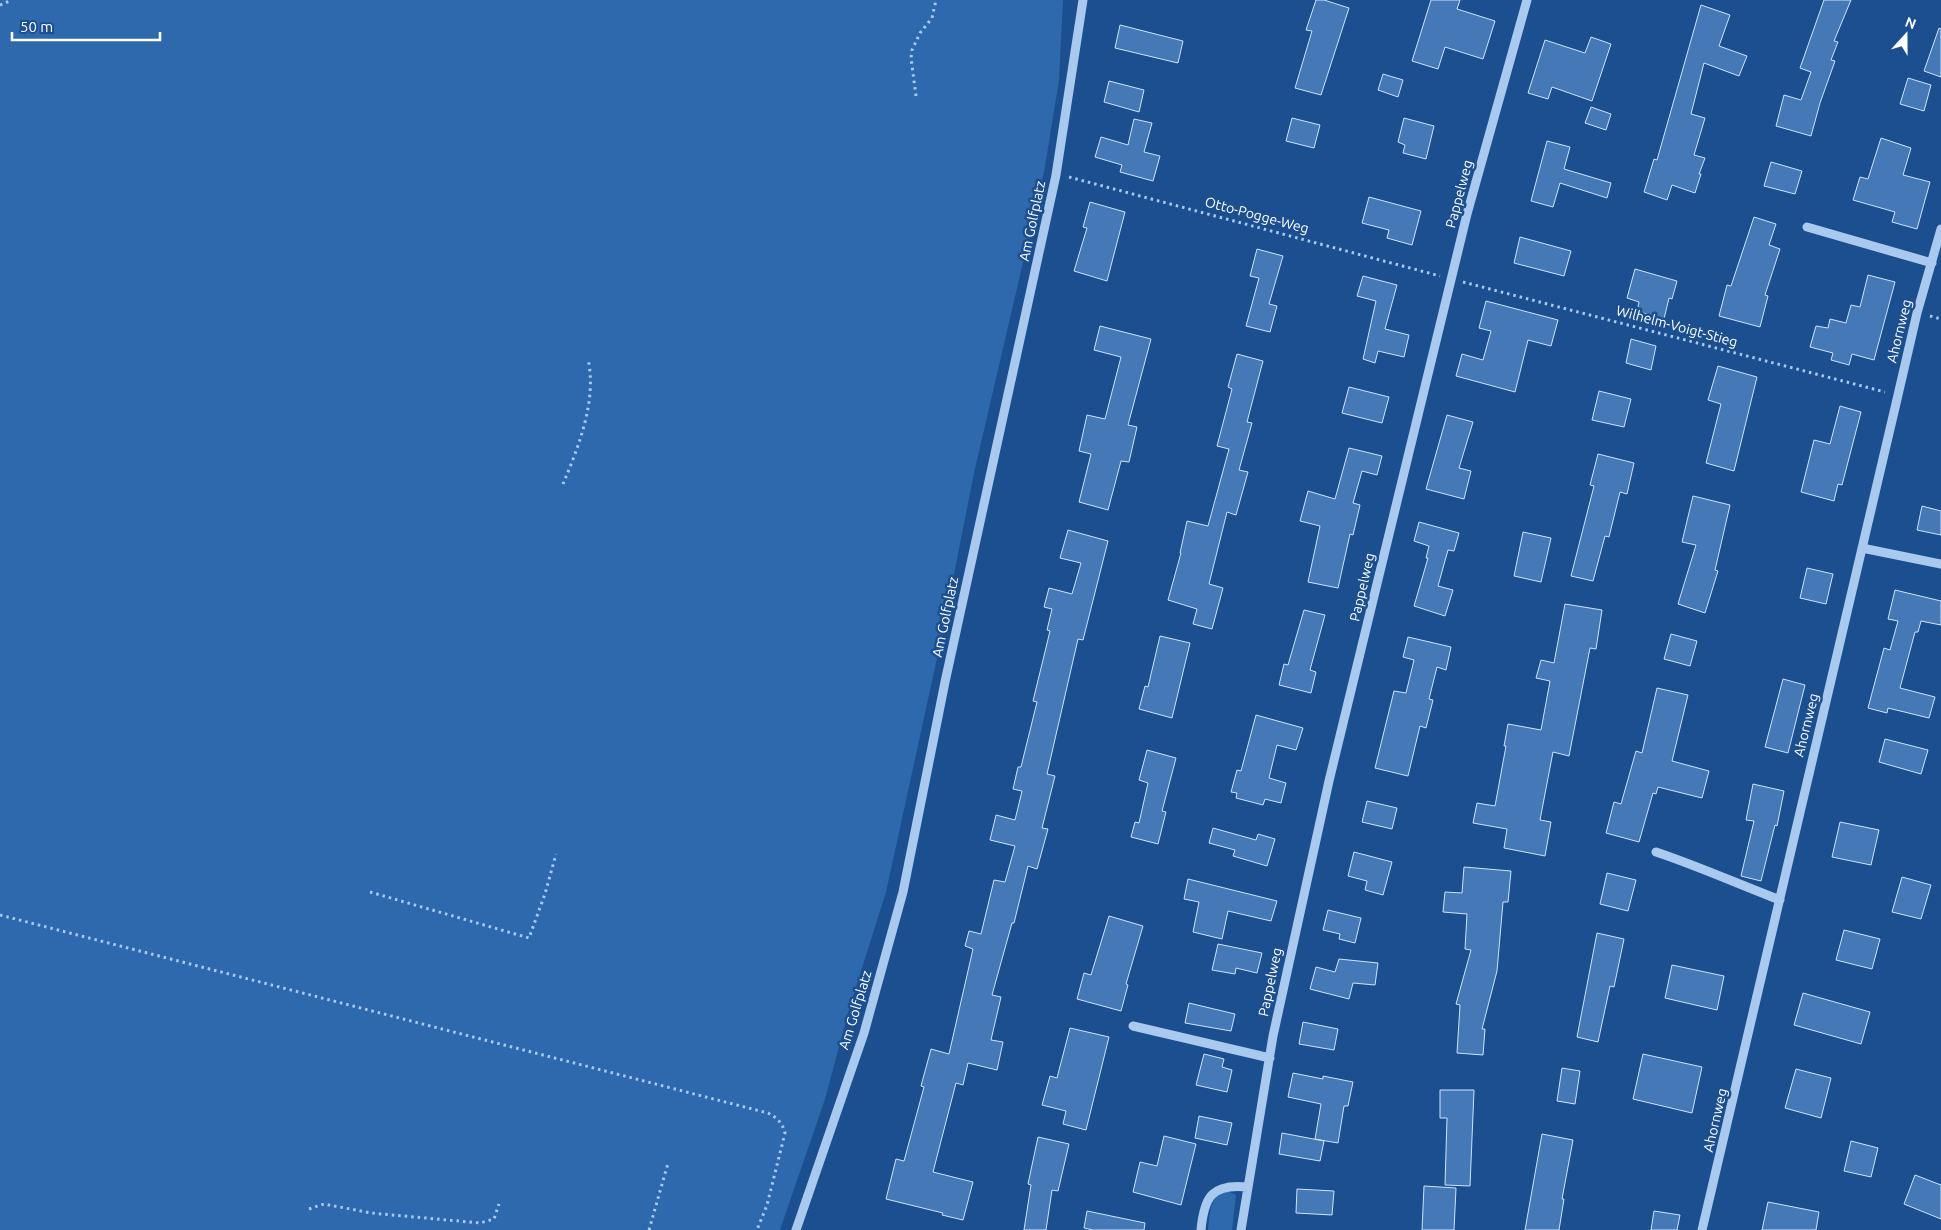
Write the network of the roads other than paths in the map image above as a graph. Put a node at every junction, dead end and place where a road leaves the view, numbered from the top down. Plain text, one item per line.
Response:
1 (1083, 0) edge
2 (1526, 0) edge
3 (1807, 227) dead end
4 (1941, 229) edge
5 (1932, 262) junction
6 (1862, 548) junction
7 (1941, 564) edge
8 (1656, 852) dead end
9 (1780, 900) junction
10 (1133, 1026) dead end
11 (1270, 1058) junction
12 (1248, 1187) junction
13 (796, 1230) edge
14 (1201, 1230) edge
15 (1242, 1230) edge
16 (1702, 1230) edge

1 - 13 street, Am Golfplatz
2 - 11 street, Pappelweg
3 - 5 street
4 - 5 street, Ahornweg
5 - 6 street, Ahornweg
6 - 7 street
6 - 9 street, Ahornweg
8 - 9 street
9 - 16 street, Ahornweg
10 - 11 street
11 - 12 street, Pappelweg
12 - 14 street
12 - 15 street, Pappelweg

